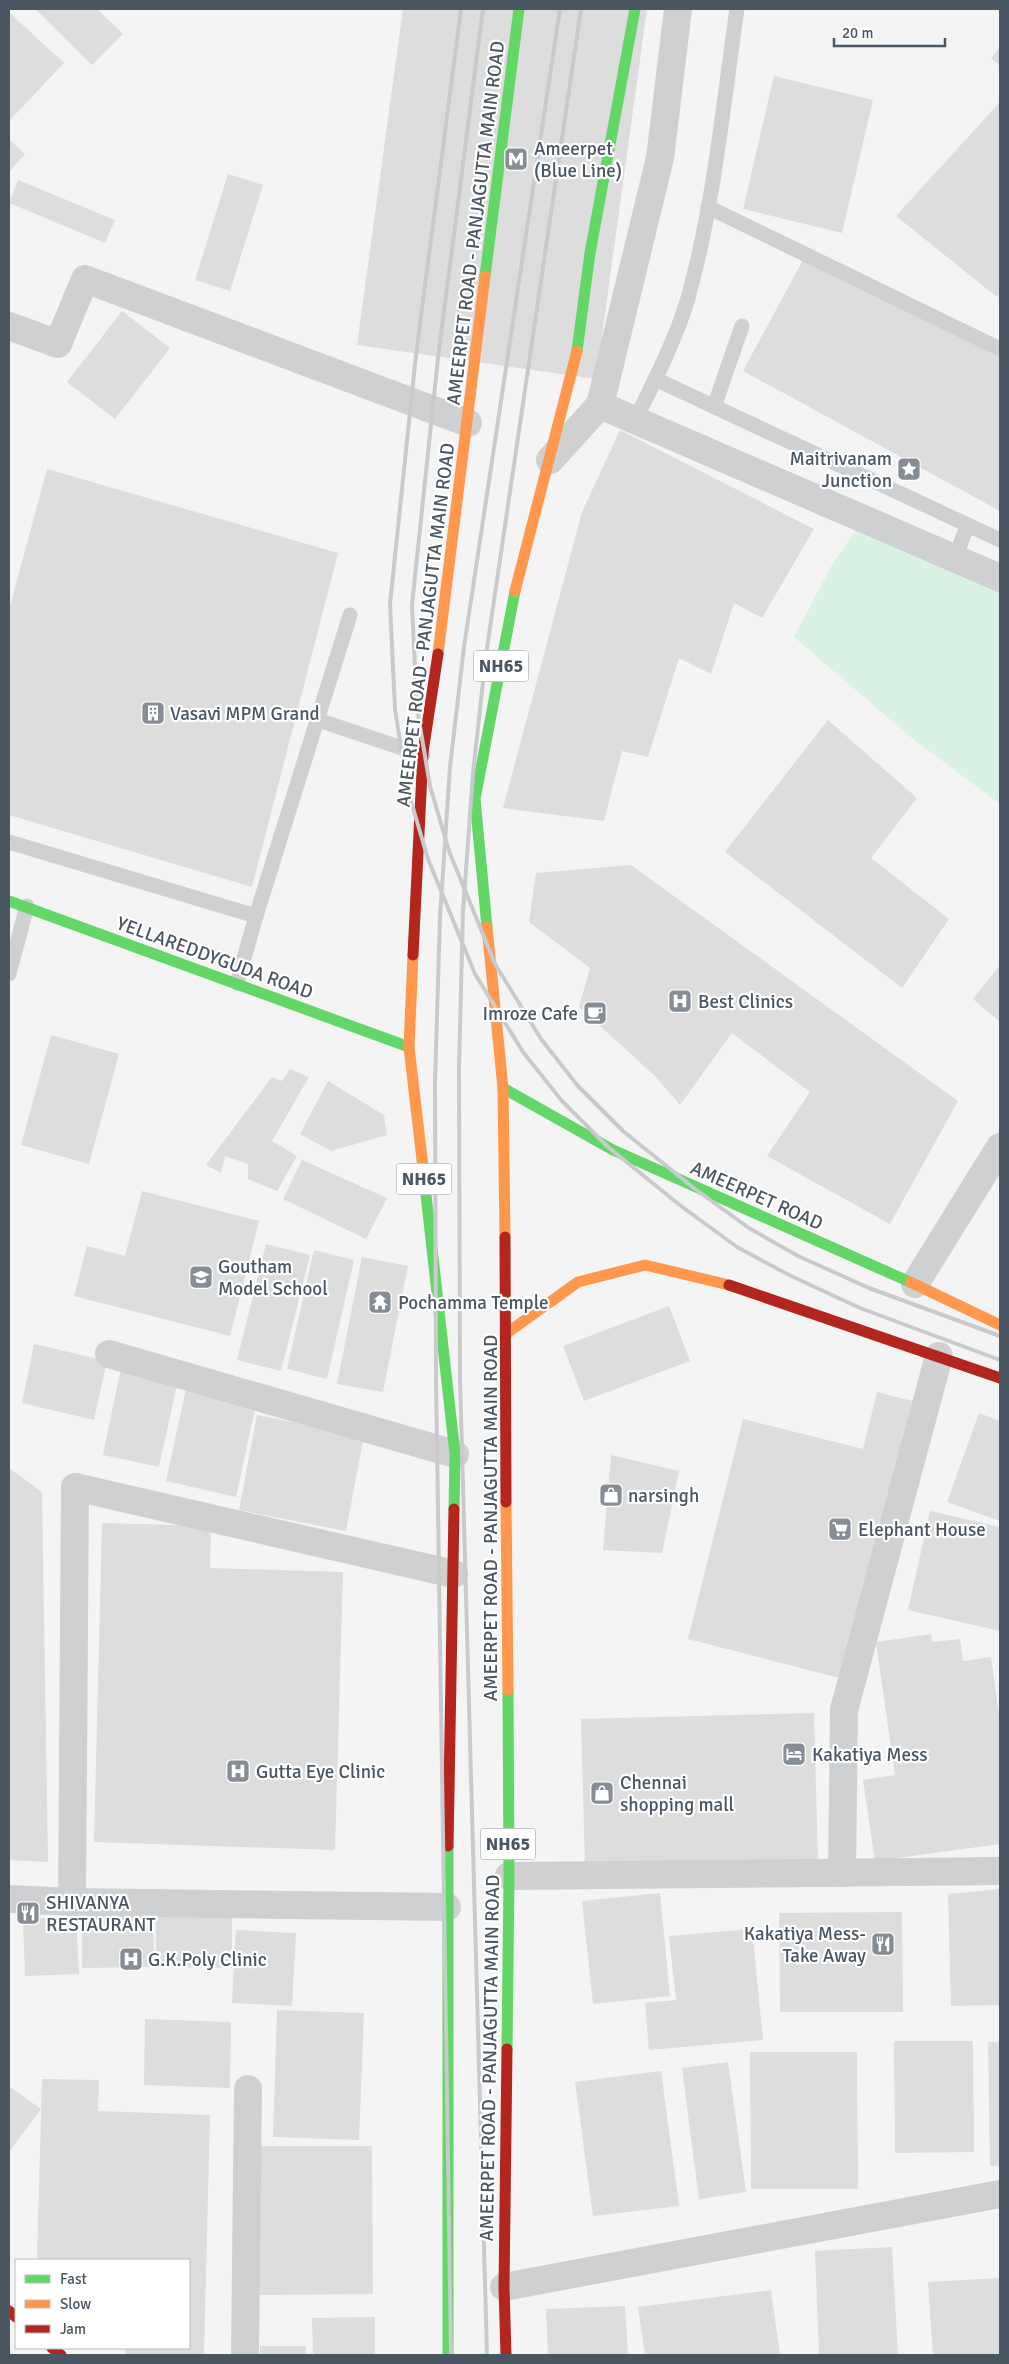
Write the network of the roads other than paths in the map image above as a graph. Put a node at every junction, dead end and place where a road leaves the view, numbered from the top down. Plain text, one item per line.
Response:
1 (519, 9) edge
2 (635, 9) edge
3 (678, 9) edge
4 (737, 9) edge
5 (708, 207) junction
6 (9, 326) edge
7 (742, 326) dead end
8 (1000, 350) edge
9 (655, 379) junction
10 (600, 406) junction
11 (714, 407) junction
12 (635, 420) junction
13 (468, 423) junction
14 (550, 460) junction
15 (968, 525) junction
16 (1000, 540) edge
17 (955, 557) junction
18 (1000, 578) edge
19 (350, 615) dead end
20 (318, 720) junction
21 (423, 755) junction
22 (9, 842) edge
23 (9, 901) edge
24 (27, 906) junction
25 (256, 916) junction
26 (9, 974) edge
27 (237, 983) junction
28 (409, 1047) junction
29 (503, 1088) junction
30 (1000, 1146) edge
31 (915, 1284) junction
32 (1000, 1325) edge
33 (507, 1333) junction
34 (110, 1354) dead end
35 (939, 1356) junction
36 (1000, 1378) edge
37 (455, 1454) junction
38 (454, 1574) junction
39 (1000, 1871) edge
40 (842, 1873) junction
41 (508, 1876) junction
42 (9, 1899) edge
43 (72, 1902) junction
44 (447, 1907) junction
45 (248, 2089) dead end
46 (1000, 2194) edge
47 (504, 2286) junction
48 (245, 2355) edge
49 (448, 2355) edge
50 (506, 2355) edge

1 - 13 main road, AMEERPET ROAD - PANJAGUTTA MAIN ROAD / NH65
2 - 14 main road, AMEERPET ROAD - PANJAGUTTA MAIN ROAD / NH65
3 - 10 street
4 - 5 lane
5 - 8 lane
5 - 9 lane
6 - 13 street
7 - 11 lane
9 - 11 lane
9 - 12 lane
10 - 12 street
10 - 14 street
11 - 15 lane
12 - 17 street
13 - 21 main road, AMEERPET ROAD - PANJAGUTTA MAIN ROAD / NH65
14 - 29 main road, AMEERPET ROAD - PANJAGUTTA MAIN ROAD / NH65
15 - 16 lane
15 - 17 lane
17 - 18 street
19 - 20 lane
20 - 21 lane
20 - 25 lane
21 - 28 main road, AMEERPET ROAD - PANJAGUTTA MAIN ROAD / NH65
22 - 25 lane
23 - 24 main road, YELLAREDDYGUDA ROAD
24 - 26 lane
24 - 27 main road, YELLAREDDYGUDA ROAD
25 - 27 lane
27 - 28 main road, YELLAREDDYGUDA ROAD
28 - 37 main road, AMEERPET ROAD - PANJAGUTTA MAIN ROAD / NH65
29 - 31 main road, AMEERPET ROAD
29 - 33 main road, AMEERPET ROAD - PANJAGUTTA MAIN ROAD / NH65
30 - 31 street
31 - 32 main road, AMEERPET ROAD
33 - 35 main road
33 - 41 main road, AMEERPET ROAD - PANJAGUTTA MAIN ROAD / NH65
34 - 37 street
35 - 36 main road
35 - 40 street
37 - 38 main road, AMEERPET ROAD - PANJAGUTTA MAIN ROAD / NH65
38 - 43 street
38 - 44 main road, AMEERPET ROAD - PANJAGUTTA MAIN ROAD / NH65
39 - 40 street
40 - 41 street
41 - 47 main road, AMEERPET ROAD - PANJAGUTTA MAIN ROAD / NH65
42 - 43 street
43 - 44 street
44 - 49 main road, AMEERPET ROAD - PANJAGUTTA MAIN ROAD / NH65
45 - 48 street
46 - 47 street
47 - 50 main road, AMEERPET ROAD - PANJAGUTTA MAIN ROAD / NH65

